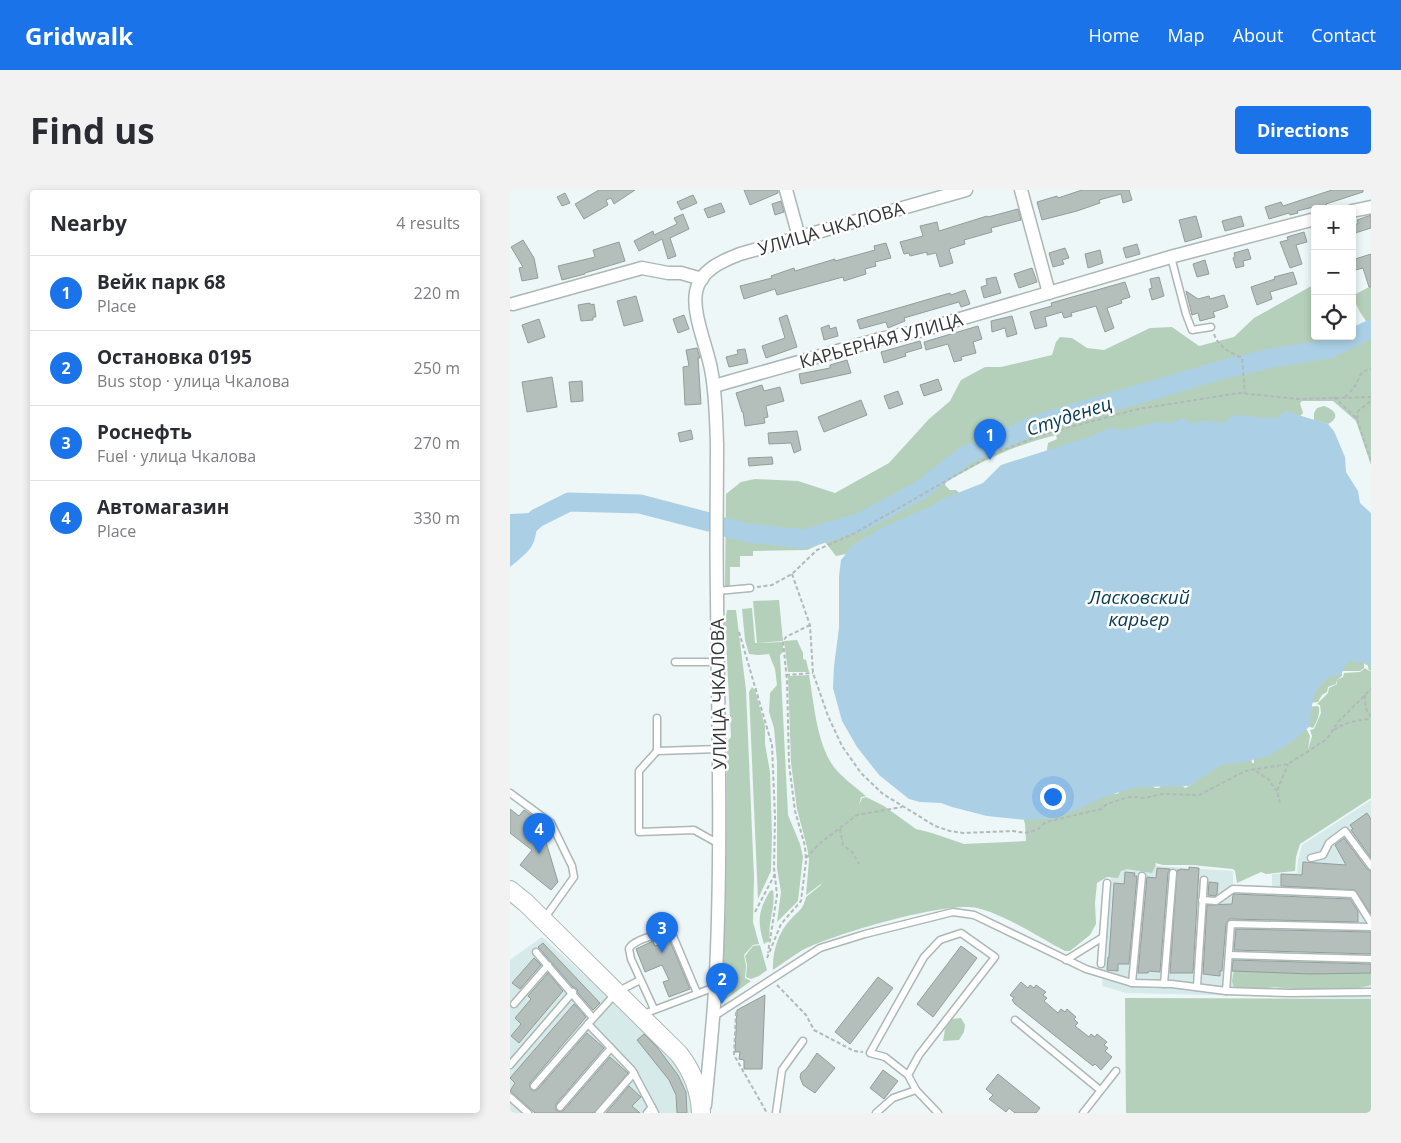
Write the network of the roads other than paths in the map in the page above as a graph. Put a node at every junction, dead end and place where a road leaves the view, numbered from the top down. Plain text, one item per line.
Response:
1 (786, 190) edge
2 (966, 190) edge
3 (1021, 190) edge
4 (949, 193) edge
5 (1371, 207) edge
6 (1356, 210) edge
7 (1311, 221) edge
8 (799, 237) junction
9 (1170, 257) junction
10 (702, 279) junction
11 (1049, 293) junction
12 (513, 304) dead end
13 (1211, 327) dead end
14 (714, 386) junction
15 (750, 588) road end
16 (717, 591) junction
17 (675, 662) dead end
18 (718, 662) junction
19 (657, 718) dead end
20 (719, 749) junction
21 (657, 751) junction
22 (510, 793) edge
23 (719, 844) junction
24 (1311, 858) dead end
25 (1371, 866) edge
26 (1173, 873) dead end
27 (1142, 876) dead end
28 (1204, 880) dead end
29 (1107, 883) dead end
30 (510, 890) edge
31 (1202, 900) junction
32 (543, 920) junction
33 (1371, 923) edge
34 (1371, 927) edge
35 (1103, 938) junction
36 (536, 952) dead end
37 (1229, 955) junction
38 (1371, 959) edge
39 (1066, 960) junction
40 (1101, 964) dead end
41 (548, 965) junction
42 (640, 980) junction
43 (1132, 984) junction
44 (1164, 984) junction
45 (1197, 986) junction
46 (715, 987) junction
47 (1226, 991) junction
48 (573, 992) junction
49 (617, 992) junction
50 (1371, 992) edge
51 (696, 993) junction
52 (514, 1004) dead end
53 (647, 1012) junction
54 (593, 1018) junction
55 (712, 1018) junction
56 (1015, 1020) dead end
57 (588, 1024) junction
58 (803, 1042) dead end
59 (611, 1048) junction
60 (510, 1065) edge
61 (1116, 1071) dead end
62 (634, 1073) junction
63 (908, 1076) junction
64 (534, 1086) dead end
65 (916, 1090) junction
66 (1100, 1090) junction
67 (510, 1097) edge
68 (560, 1107) dead end
69 (654, 1110) edge
70 (528, 1113) edge
71 (599, 1113) edge
72 (647, 1113) edge
73 (702, 1113) edge
74 (776, 1113) edge
75 (876, 1113) edge
76 (938, 1113) edge
77 (1083, 1113) edge

1 - 8 street
2 - 4 street, УЛИЦА ЧКАЛОВА
3 - 11 street
4 - 8 street, УЛИЦА ЧКАЛОВА
5 - 6 street
7 - 9 street, КАРЬЕРНАЯ УЛИЦА
8 - 10 street, УЛИЦА ЧКАЛОВА
9 - 11 street, КАРЬЕРНАЯ УЛИЦА
9 - 13 lane
10 - 12 street
10 - 14 street, УЛИЦА ЧКАЛОВА
11 - 14 street, КАРЬЕРНАЯ УЛИЦА
14 - 16 street, УЛИЦА ЧКАЛОВА
15 - 16 lane
16 - 18 street, УЛИЦА ЧКАЛОВА
17 - 18 lane
18 - 20 street, УЛИЦА ЧКАЛОВА
19 - 21 lane
20 - 21 lane
20 - 23 street, УЛИЦА ЧКАЛОВА
21 - 23 lane
22 - 32 lane
23 - 46 street, УЛИЦА ЧКАЛОВА
24 - 25 lane
26 - 44 lane
27 - 43 lane
28 - 31 lane
29 - 35 lane
30 - 32 main road
31 - 33 lane
31 - 45 lane
32 - 49 main road
34 - 37 lane
35 - 39 lane
35 - 40 lane
36 - 41 lane
37 - 38 lane
37 - 47 lane
39 - 43 lane
39 - 55 lane
41 - 48 lane
41 - 52 lane
42 - 49 lane
42 - 51 lane
42 - 53 lane
43 - 44 lane
44 - 45 lane
45 - 47 lane
46 - 51 lane
46 - 55 street, УЛИЦА ЧКАЛОВА
47 - 50 lane
48 - 54 lane
48 - 60 lane
49 - 53 main road
49 - 54 lane
51 - 53 lane
53 - 73 main road
54 - 57 lane
55 - 73 street, УЛИЦА ЧКАЛОВА
56 - 66 lane
57 - 59 lane
57 - 64 lane
58 - 74 lane
59 - 62 lane
59 - 68 lane
61 - 66 lane
62 - 69 lane
62 - 71 lane
63 - 63 lane
63 - 65 lane
65 - 75 lane
65 - 76 lane
66 - 77 lane
67 - 70 lane
69 - 72 lane

